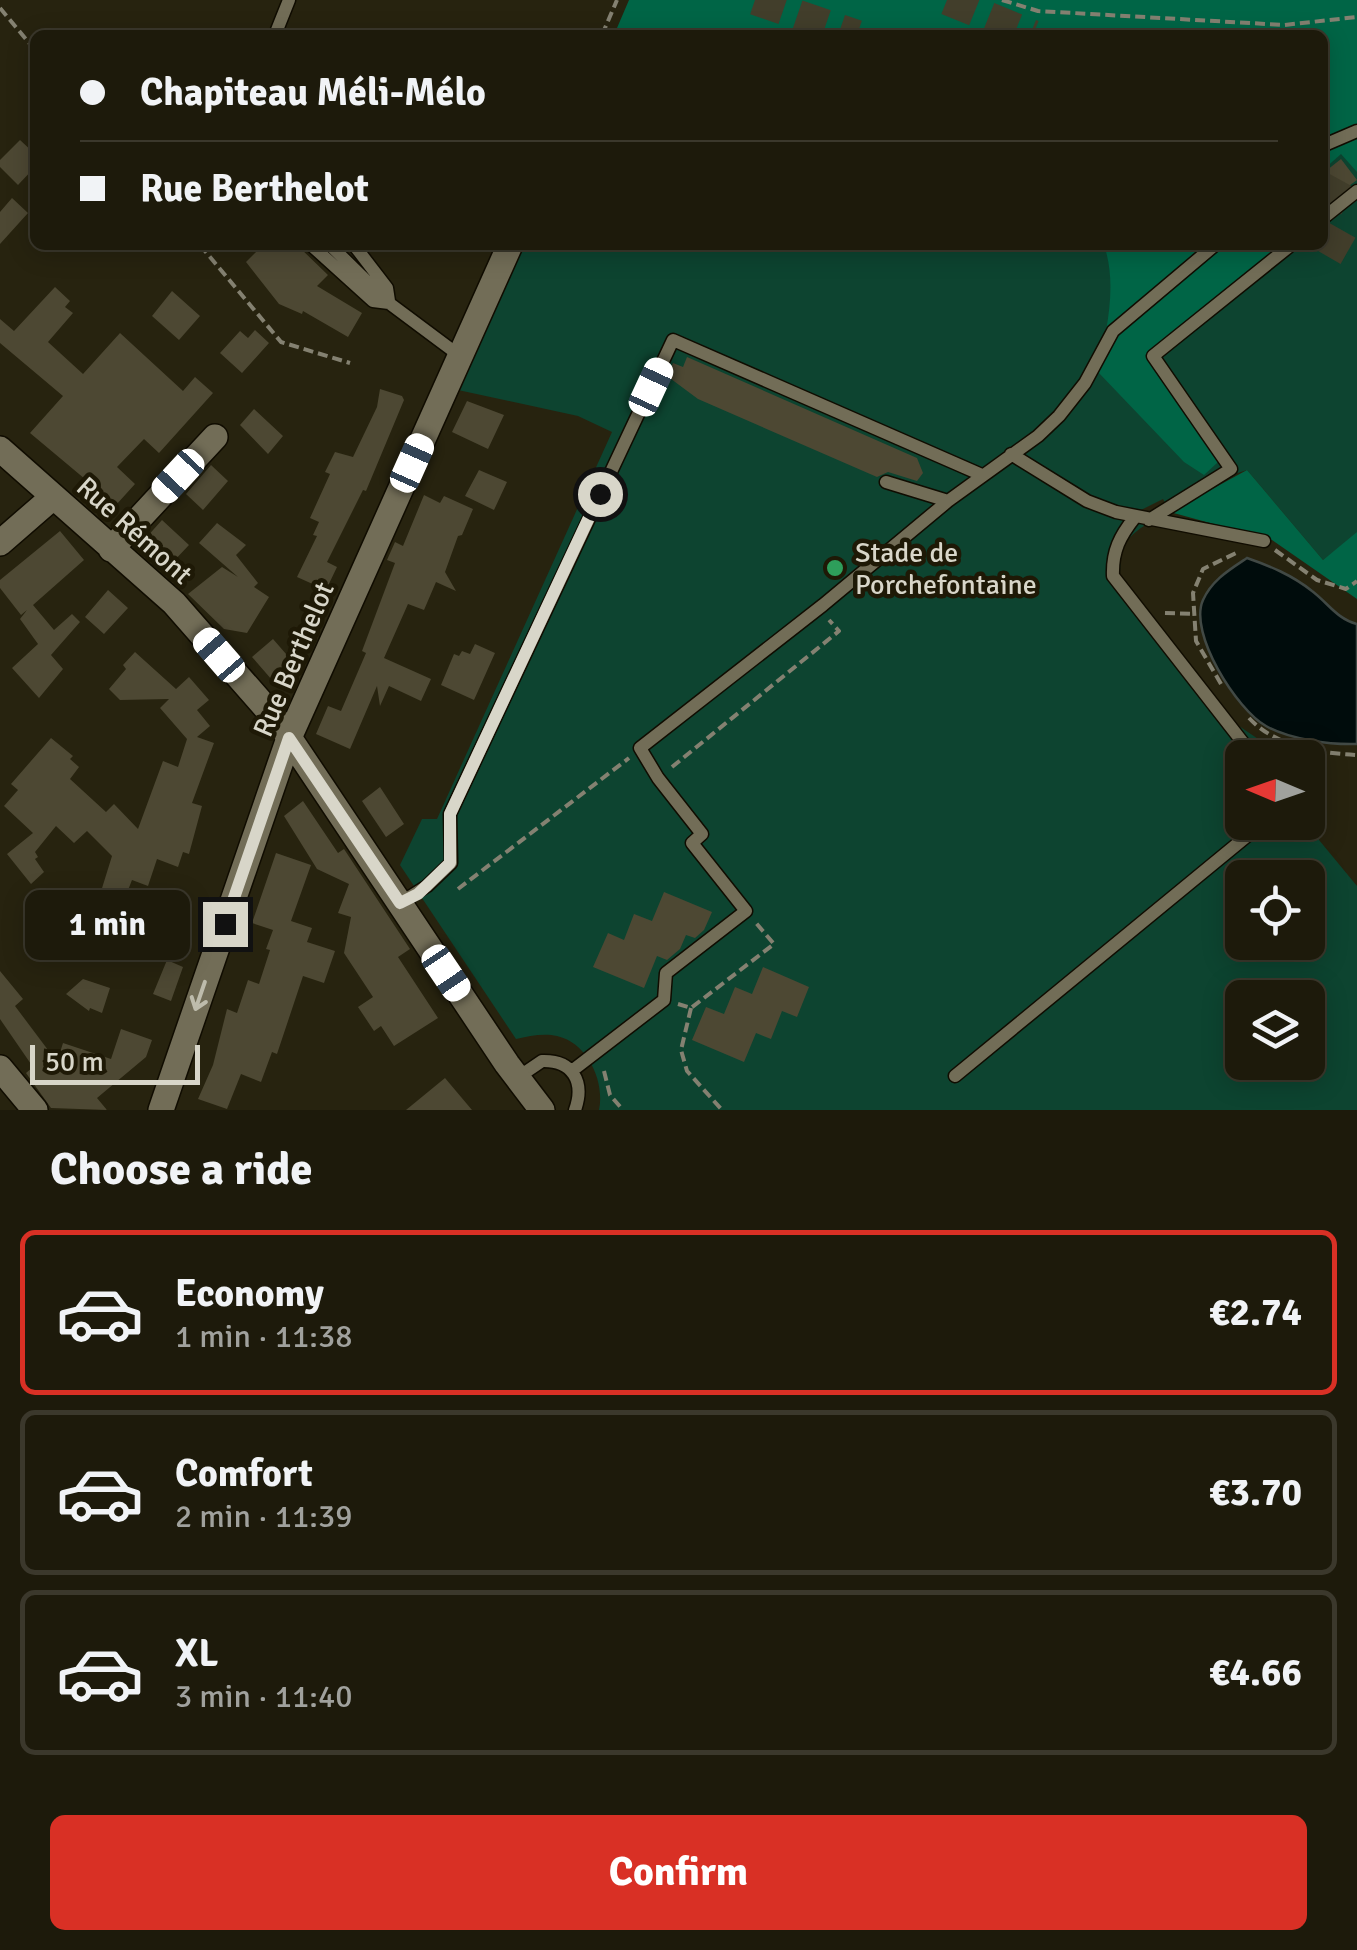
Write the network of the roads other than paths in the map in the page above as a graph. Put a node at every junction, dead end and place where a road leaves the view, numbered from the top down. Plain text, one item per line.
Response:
1 (289, 0) edge
2 (276, 30) edge
3 (1357, 130) edge
4 (1328, 143) edge
5 (1357, 191) edge
6 (1328, 214) edge
7 (318, 250) edge
8 (335, 250) edge
9 (357, 250) edge
10 (508, 250) edge
11 (1209, 250) edge
12 (1284, 250) edge
13 (382, 296) junction
14 (460, 356) junction
15 (215, 436) dead end
16 (0, 449) edge
17 (1011, 454) junction
18 (982, 475) junction
19 (886, 482) dead end
20 (54, 496) junction
21 (948, 501) junction
22 (1142, 518) junction
23 (1264, 541) road end
24 (0, 543) edge
25 (110, 549) junction
26 (289, 738) junction
27 (1241, 740) edge
28 (1242, 840) edge
29 (400, 903) junction
30 (0, 1068) edge
31 (574, 1070) junction
32 (955, 1076) dead end
33 (517, 1078) junction
34 (532, 1106) edge
35 (35, 1110) edge
36 (161, 1110) edge
37 (574, 1110) edge

1 - 2 lane
3 - 4 lane
5 - 6 lane
7 - 13 lane
8 - 13 lane
9 - 13 lane
10 - 14 street, Rue Berthelot
11 - 17 lane
12 - 22 lane
13 - 14 lane
14 - 26 street, Rue Berthelot
15 - 25 street
16 - 20 street, Rue Rémont
17 - 18 lane
17 - 22 lane
18 - 21 lane
18 - 29 lane
19 - 21 lane
20 - 24 street
20 - 25 street, Rue Rémont
21 - 31 lane
22 - 23 lane
22 - 27 lane
25 - 26 street, Rue Rémont
26 - 29 street, Rue Rémont
26 -> 36 street, Rue Berthelot
28 - 32 lane
29 - 33 street, Rue Rémont
30 - 35 street
31 - 33 lane
31 - 37 lane
33 - 34 street, Rue Rémont

